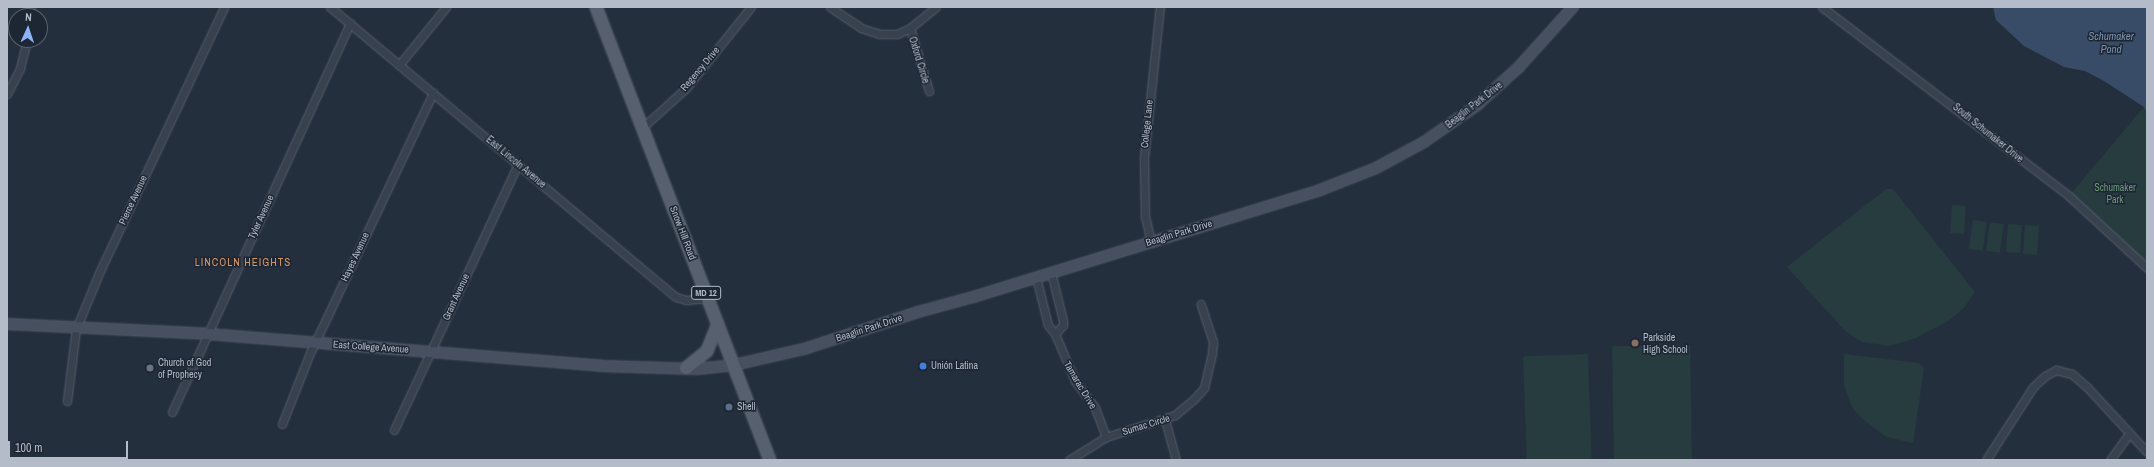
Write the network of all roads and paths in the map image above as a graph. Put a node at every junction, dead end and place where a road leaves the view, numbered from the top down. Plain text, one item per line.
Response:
1 (224, 7) edge
2 (330, 7) edge
3 (446, 7) edge
4 (596, 7) edge
5 (751, 7) edge
6 (830, 7) edge
7 (936, 7) edge
8 (1160, 7) edge
9 (1574, 7) edge
10 (1822, 7) edge
11 (350, 23) junction
12 (910, 28) junction
13 (25, 48) edge
14 (399, 65) junction
15 (929, 91) dead end
16 (433, 93) junction
17 (7, 94) edge
18 (644, 126) junction
19 (518, 164) junction
20 (1151, 242) junction
21 (2147, 268) edge
22 (1051, 272) junction
23 (1036, 277) junction
24 (708, 298) junction
25 (1201, 304) dead end
26 (7, 324) edge
27 (718, 324) junction
28 (76, 329) junction
29 (208, 334) junction
30 (1055, 334) junction
31 (315, 343) junction
32 (430, 351) junction
33 (734, 365) junction
34 (686, 368) junction
35 (67, 401) dead end
36 (172, 412) dead end
37 (1165, 420) junction
38 (282, 424) dead end
39 (394, 430) dead end
40 (2129, 434) junction
41 (1106, 436) junction
42 (2147, 452) edge
43 (770, 460) edge
44 (1069, 460) edge
45 (1176, 460) edge
46 (1986, 460) edge
47 (2110, 460) edge

1 - 28 street, Pierce Avenue
2 - 11 street, East Lincoln Avenue
3 - 14 street
4 - 18 main road, Snow Hill Road / MD 12
5 - 18 street, Regency Drive
6 - 12 street
7 - 12 street
8 - 20 street, College Lane
9 - 20 main road, Beaglin Park Drive
10 - 21 street, South Schumaker Drive
11 - 14 street, East Lincoln Avenue
11 - 29 street, Tyler Avenue
12 - 15 street, Oxford Circle
13 - 17 street
14 - 16 street, East Lincoln Avenue
16 - 19 street, East Lincoln Avenue
16 - 31 street, Hayes Avenue
18 - 24 main road, Snow Hill Road / MD 12
19 - 24 street, East Lincoln Avenue
19 - 32 street, Grant Avenue
20 - 22 main road, Beaglin Park Drive
22 - 23 main road, Beaglin Park Drive
22 - 30 street
23 - 30 street, Tamarac Drive
23 - 33 main road, Beaglin Park Drive
24 - 27 main road, Snow Hill Road / MD 12
25 - 37 street, Sumac Circle
26 - 28 main road, East College Avenue
27 - 33 main road, Snow Hill Road / MD 12
27 - 34 main road
28 - 29 main road, East College Avenue
28 - 35 street, Pierce Avenue
29 - 31 main road, East College Avenue
29 - 36 street, Tyler Avenue
30 - 41 street, Tamarac Drive
31 - 32 main road, East College Avenue
31 - 38 street, Hayes Avenue
32 - 34 main road, East College Avenue
32 - 39 street, Grant Avenue
33 - 34 main road, East College Avenue
33 - 43 main road, Snow Hill Road / MD 12
37 - 41 street, Sumac Circle
37 - 45 street
40 - 42 street
40 - 46 street
40 - 47 street
41 - 44 street, Sumac Circle

